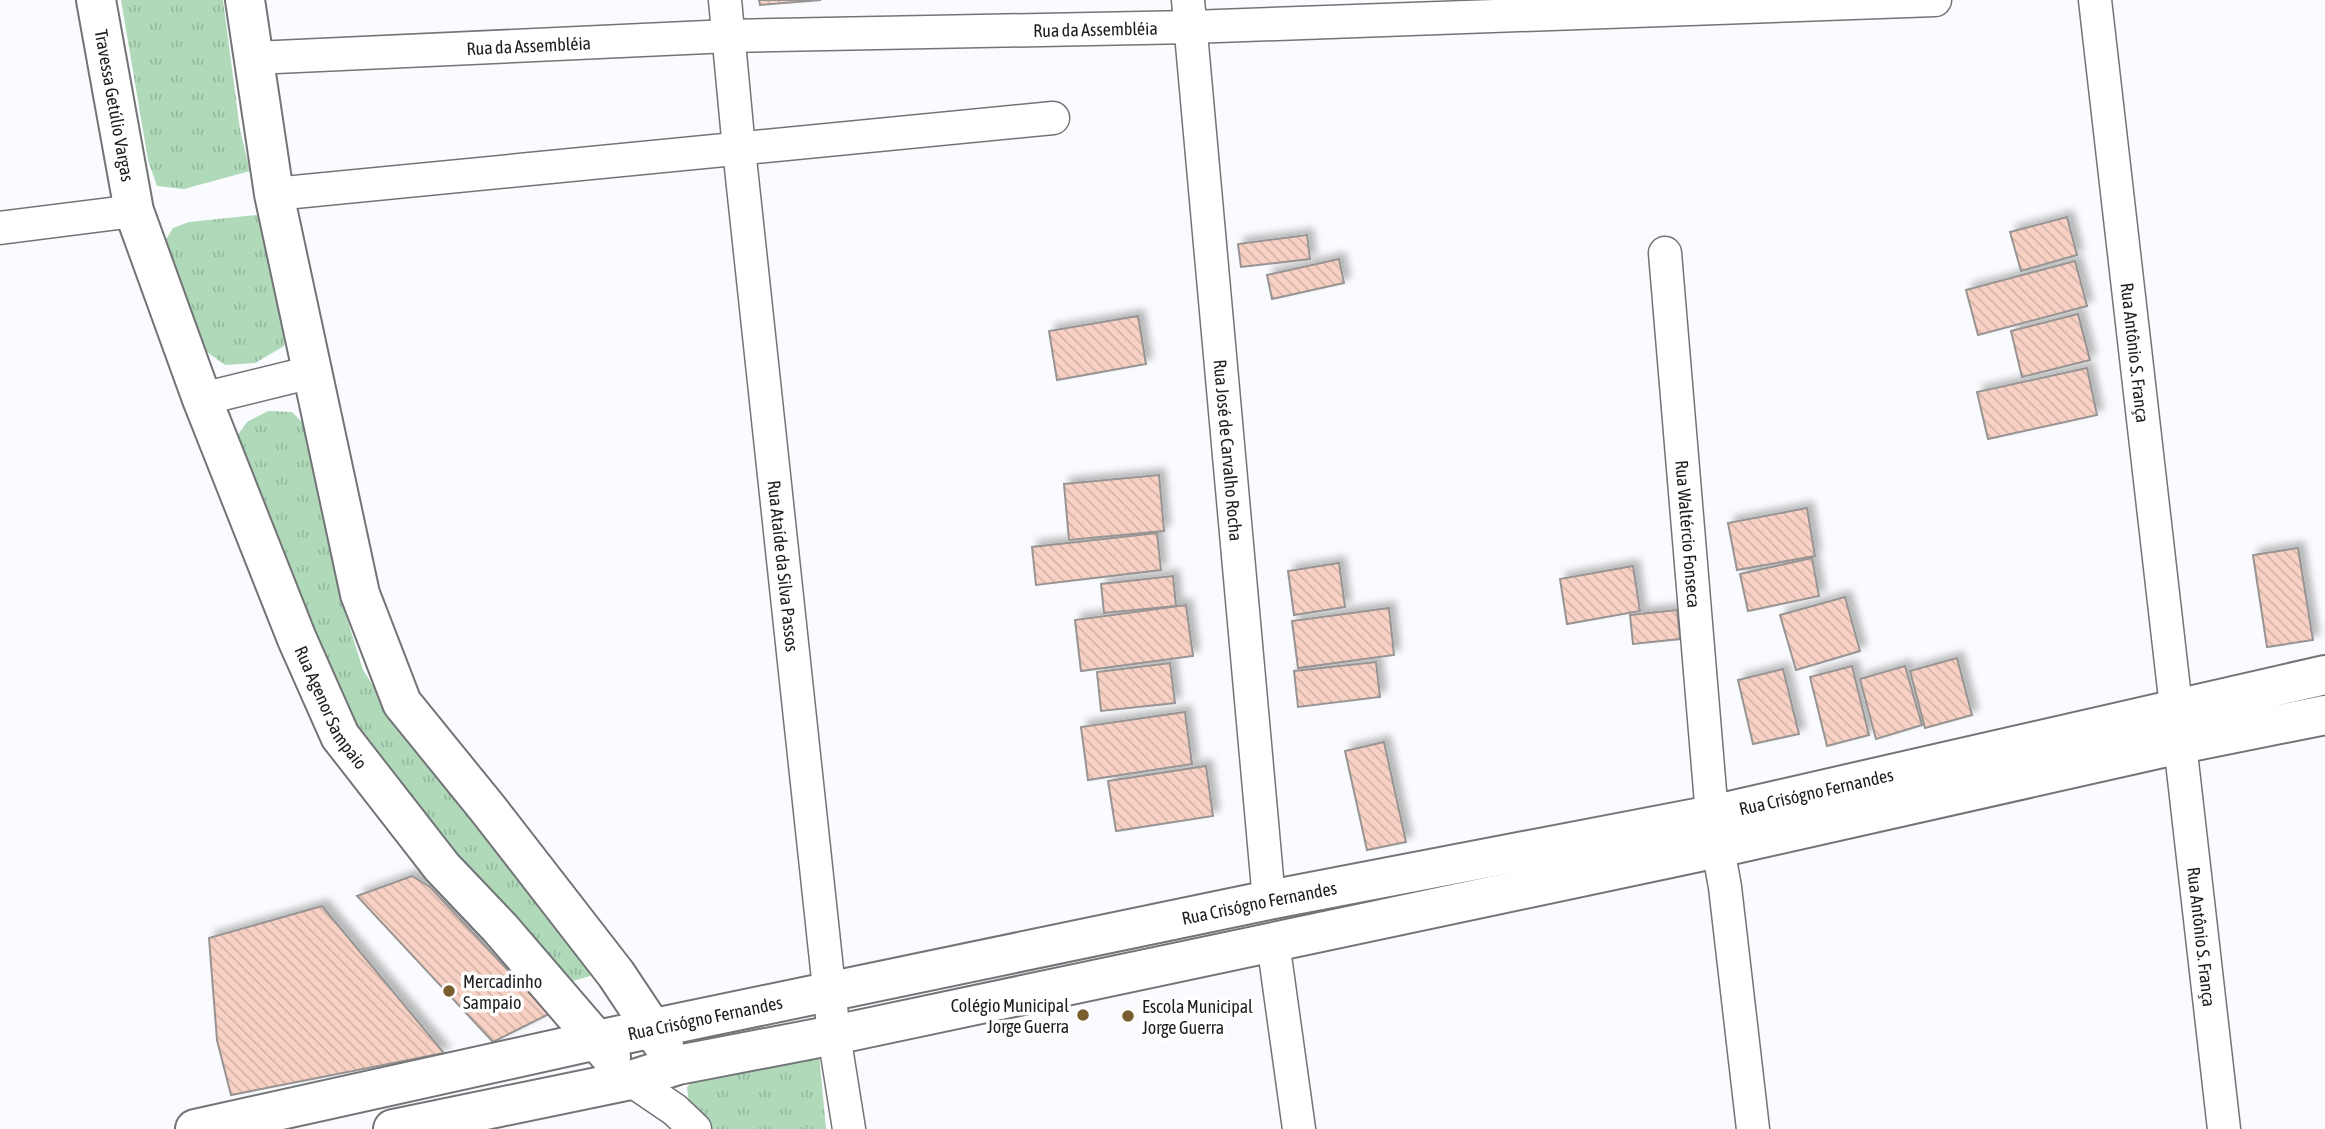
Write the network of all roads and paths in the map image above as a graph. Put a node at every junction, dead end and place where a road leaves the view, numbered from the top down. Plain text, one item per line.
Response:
1 (96, 0) edge
2 (245, 0) edge
3 (725, 0) edge
4 (1935, 0) edge
5 (2095, 0) edge
6 (1639, 5) edge
7 (1190, 13) edge
8 (729, 36) junction
9 (254, 58) junction
10 (1053, 118) dead end
11 (739, 149) junction
12 (274, 194) junction
13 (134, 211) junction
14 (0, 228) edge
15 (1665, 253) dead end
16 (312, 372) junction
17 (202, 399) junction
18 (2325, 675) edge
19 (2325, 715) edge
20 (2178, 726) junction
21 (1715, 831) junction
22 (1269, 900) junction
23 (1273, 942) junction
24 (831, 991) junction
25 (652, 1028) junction
26 (834, 1035) junction
27 (597, 1040) junction
28 (678, 1065) junction
29 (631, 1080) junction
30 (685, 1119) edge
31 (195, 1129) edge
32 (393, 1129) edge
33 (849, 1129) edge
34 (1299, 1129) edge
35 (1753, 1129) edge
36 (2224, 1129) edge

1 - 13 street, Travessa Getúlio Vargas
2 - 9 street
3 - 8 street, Rua Ataíde da Silva Passos
4 - 6 street, Rua da Assembléia
5 - 20 street, Rua Antônio S. França
6 - 7 street, Rua da Assembléia
7 - 8 street, Rua da Assembléia
7 - 22 street, Rua José de Carvalho Rocha
8 - 9 street, Rua da Assembléia
8 - 11 street, Rua Ataíde da Silva Passos
9 - 12 street
10 - 11 street
11 - 12 street
11 - 24 street, Rua Ataíde da Silva Passos
12 - 16 street
13 - 14 street
13 - 17 street, Rua Agenor Sampaio
15 - 21 street, Rua Waltércio Fonseca
16 - 17 street
16 - 25 street
17 - 27 street, Rua Agenor Sampaio
18 - 20 street, Rua Crisógno Fernandes
19 - 20 street, Rua Crisógno Fernandes
20 - 21 street, Rua Crisógno Fernandes
20 - 36 street, Rua Antônio S. França
21 - 22 street, Rua Crisógno Fernandes
21 - 23 street, Rua Crisógno Fernandes
21 - 35 street, Rua Waltércio Fonseca
22 - 24 street, Rua Crisógno Fernandes
23 - 26 street, Rua Crisógno Fernandes
23 - 34 street
24 - 25 street, Rua Crisógno Fernandes
24 - 26 street, Rua Ataíde da Silva Passos
25 - 27 street, Rua Crisógno Fernandes
25 - 28 street
26 - 28 street, Rua Crisógno Fernandes
26 - 33 street, Rua Ataíde da Silva Passos
27 - 29 street, Rua Agenor Sampaio
27 - 31 street, Rua Crisógno Fernandes
28 - 29 street, Rua Crisógno Fernandes
28 - 30 street, Rua Agenor Sampaio
29 - 30 street, Rua Agenor Sampaio
29 - 32 street, Rua Crisógno Fernandes

